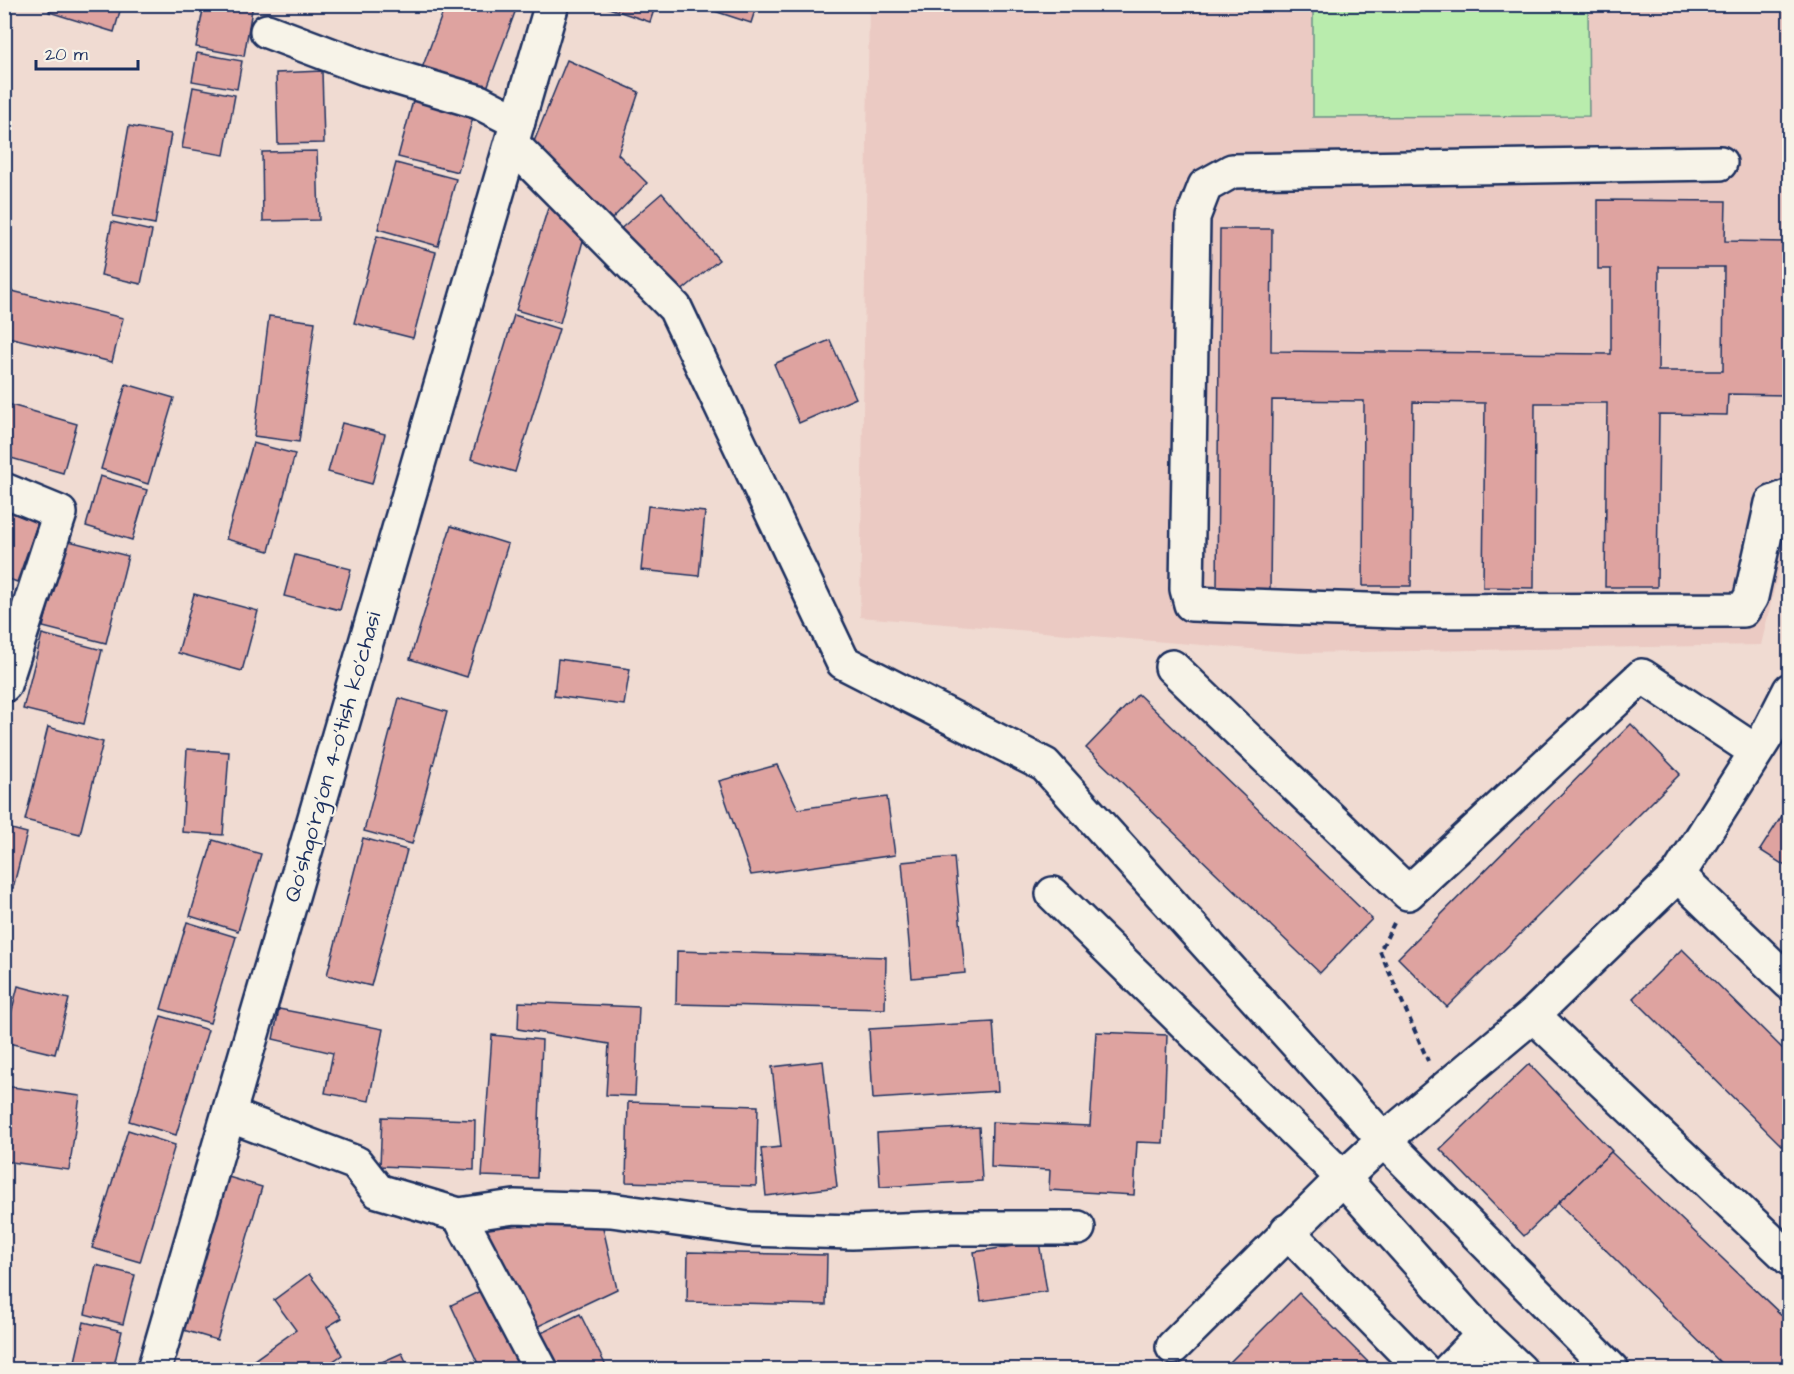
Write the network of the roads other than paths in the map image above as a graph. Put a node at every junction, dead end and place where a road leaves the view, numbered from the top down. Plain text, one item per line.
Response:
1 (552, 4) edge
2 (267, 31) dead end
3 (515, 133) junction
4 (1720, 164) dead end
5 (4, 490) edge
6 (1790, 496) edge
7 (1172, 667) dead end
8 (4, 685) edge
9 (1790, 690) edge
10 (1771, 745) edge
11 (1678, 875) junction
12 (1053, 894) dead end
13 (1790, 983) edge
14 (1533, 1015) junction
15 (229, 1116) junction
16 (1384, 1140) junction
17 (1343, 1178) junction
18 (459, 1215) junction
19 (1078, 1228) dead end
20 (1287, 1231) junction
21 (1790, 1259) edge
22 (1483, 1335) junction
23 (1173, 1347) dead end
24 (154, 1370) edge
25 (541, 1370) edge
26 (1423, 1370) edge
27 (1449, 1370) edge
28 (1520, 1370) edge
29 (1612, 1370) edge

1 - 3 street, Qo'shqo'rg'on 4-o'tish ko'chasi
2 - 3 street
3 - 15 street, Qo'shqo'rg'on 4-o'tish ko'chasi
3 - 16 street
4 - 6 street
5 - 8 street
7 - 10 street
9 - 10 street
10 - 11 street
11 - 13 street
11 - 14 street
12 - 17 street
14 - 16 street
14 - 21 street
15 - 18 street
15 - 24 street, Qo'shqo'rg'on 4-o'tish ko'chasi
16 - 17 street
16 - 29 street
17 - 20 street
17 - 22 street
18 - 19 street
18 - 25 street
20 - 23 street
20 - 26 street
22 - 27 street
22 - 28 street

